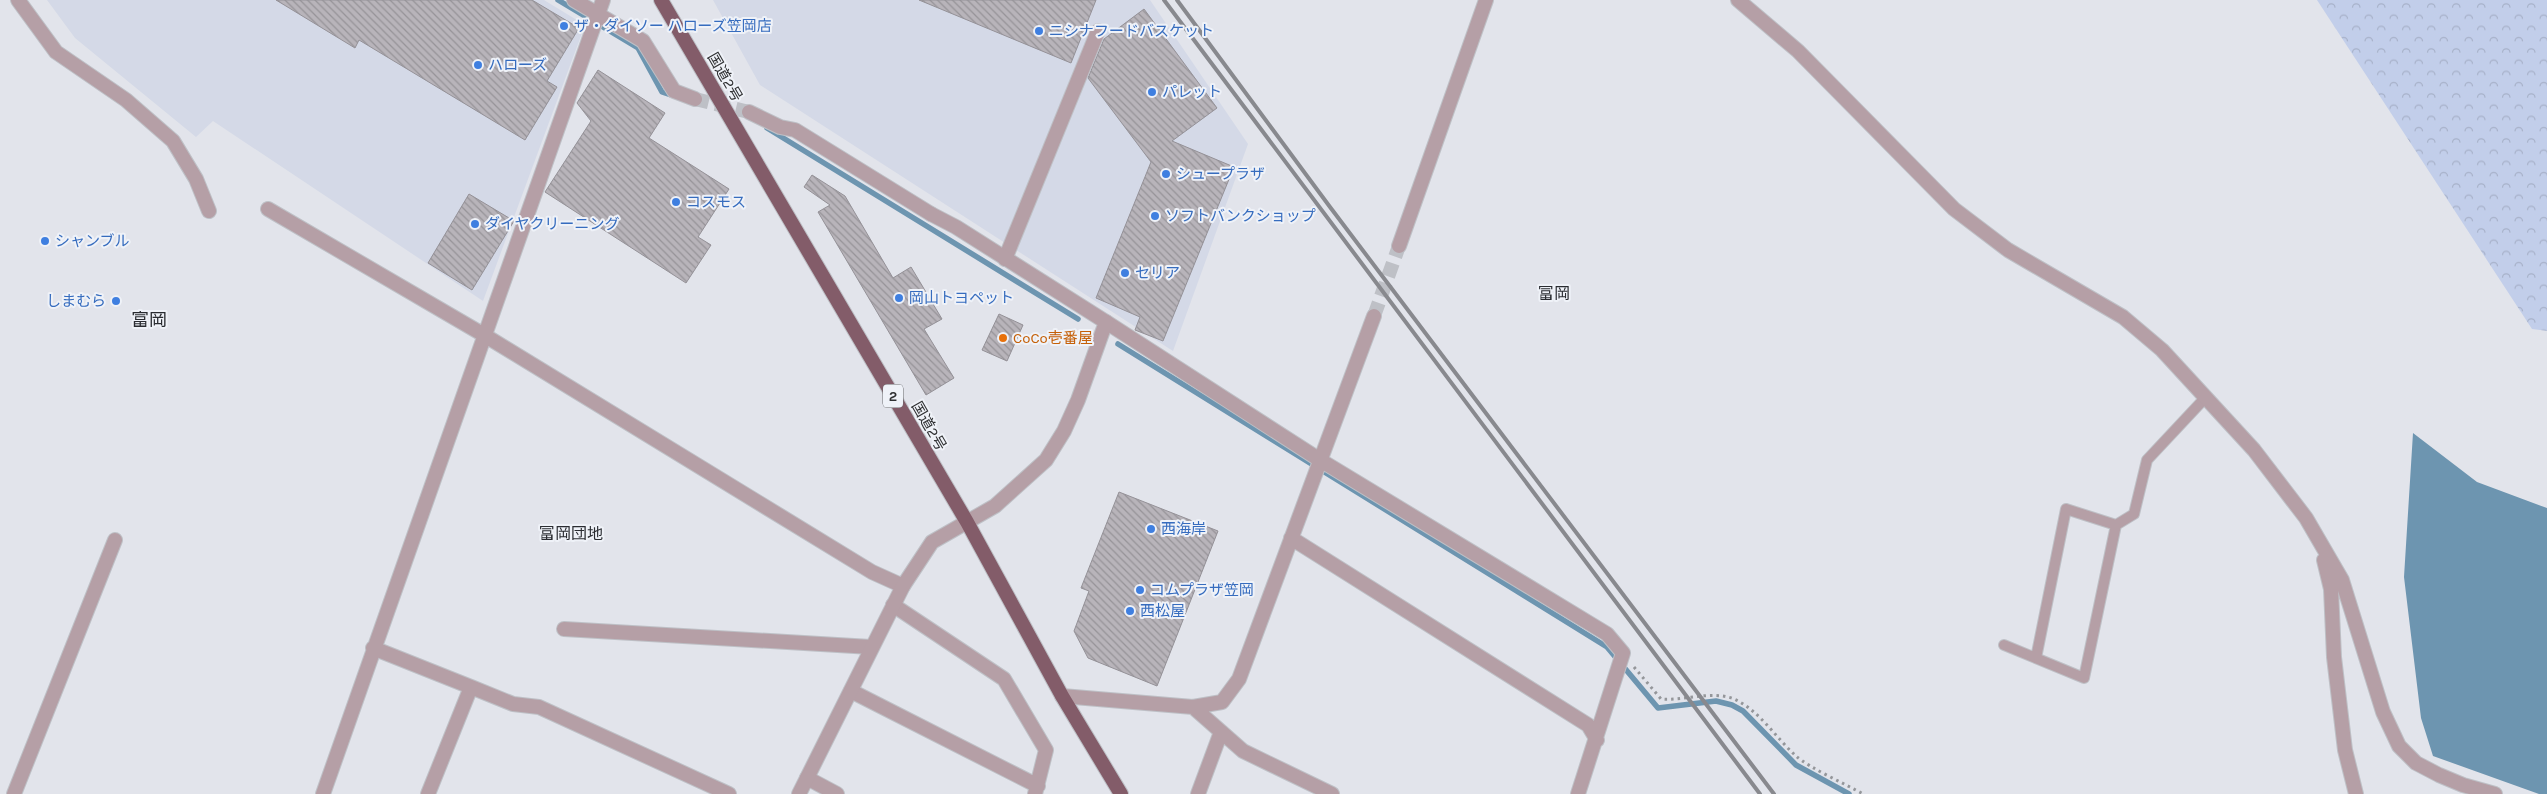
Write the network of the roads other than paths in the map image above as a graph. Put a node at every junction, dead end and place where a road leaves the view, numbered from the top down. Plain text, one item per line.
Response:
1 (18, 0) edge
2 (574, 0) edge
3 (603, 0) edge
4 (661, 0) edge
5 (1486, 0) edge
6 (1738, 0) edge
7 (595, 19) junction
8 (1098, 31) dead end
9 (695, 99) tunnel mouth
10 (749, 112) tunnel mouth
11 (268, 209) dead end
12 (209, 211) dead end
13 (1399, 246) tunnel mouth
14 (1006, 259) junction
15 (1374, 316) tunnel mouth
16 (1106, 322) junction
17 (484, 335) junction
18 (2206, 397) junction
19 (1317, 465) junction
20 (967, 522) junction
21 (2116, 525) junction
22 (1291, 538) junction
23 (115, 540) dead end
24 (2321, 545) junction
25 (903, 586) junction
26 (893, 605) junction
27 (564, 629) dead end
28 (2004, 645) dead end
29 (871, 647) junction
30 (373, 648) junction
31 (2036, 658) junction
32 (471, 687) junction
33 (851, 691) junction
34 (1062, 696) junction
35 (1194, 708) junction
36 (1221, 732) junction
37 (1597, 740) junction
38 (807, 778) junction
39 (1037, 790) edge
40 (14, 794) edge
41 (324, 794) edge
42 (428, 794) edge
43 (729, 794) edge
44 (799, 794) edge
45 (837, 794) edge
46 (1121, 794) edge
47 (1198, 794) edge
48 (1332, 794) edge
49 (1578, 794) edge
50 (2356, 794) edge
51 (2495, 794) edge

1 - 12 street
2 - 7 street
3 - 7 street
4 - 20 highway, 国道2号 / 2
5 - 13 street
6 - 18 street
7 - 9 street
7 - 17 street
8 - 14 street
10 - 14 street
11 - 17 street
14 - 16 street
15 - 19 street
16 - 19 street
16 - 20 street
17 - 25 street
17 - 30 street
18 - 21 lane
18 - 24 street
19 - 22 street
19 - 37 street
20 - 25 street
20 - 34 highway, 国道2号 / 2
21 - 31 lane
21 - 31 lane
22 - 35 street
22 - 37 street
23 - 40 street
24 - 50 street
24 - 51 street
25 - 26 street
26 - 29 street
26 - 39 street
27 - 29 street
28 - 31 lane
29 - 33 street
30 - 32 street
30 - 41 street
32 - 42 street
32 - 43 street
33 - 38 street
33 - 39 street
34 - 35 street
34 - 46 highway, 国道2号 / 2
35 - 36 street
36 - 47 street
36 - 48 street
37 - 49 street
38 - 44 street
38 - 45 street

